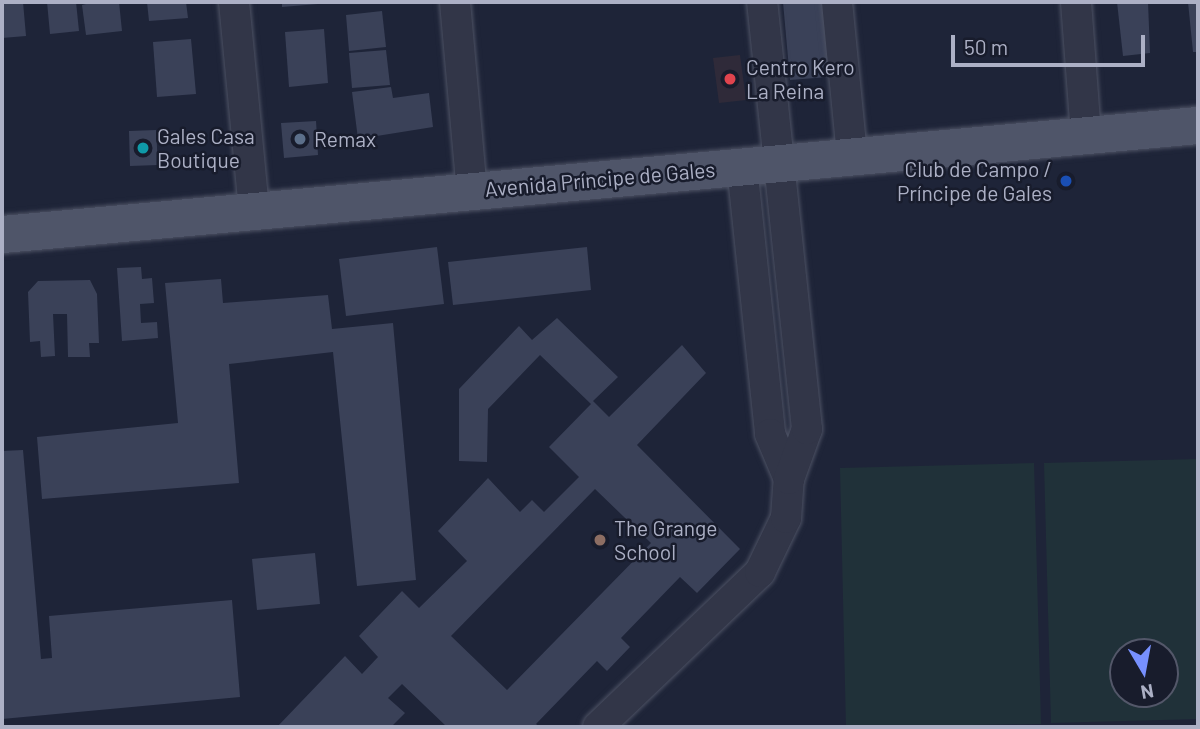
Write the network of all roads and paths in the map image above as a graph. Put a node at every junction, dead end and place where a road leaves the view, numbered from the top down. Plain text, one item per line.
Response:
1 (234, 2) edge
2 (454, 2) edge
3 (762, 2) edge
4 (781, 2) edge
5 (837, 2) edge
6 (1076, 2) edge
7 (1198, 125) edge
8 (1086, 135) junction
9 (852, 156) junction
10 (789, 162) junction
11 (742, 166) junction
12 (472, 191) junction
13 (254, 211) junction
14 (2, 234) edge
15 (789, 479) junction
16 (598, 727) edge

1 - 13 street
2 - 12 street
3 - 10 street
4 - 10 street
5 - 9 street
6 - 8 street
7 - 8 main road, Avenida Príncipe de Gales
8 - 9 main road, Avenida Príncipe de Gales
9 - 10 main road, Avenida Príncipe de Gales
10 - 11 main road, Avenida Príncipe de Gales
10 - 15 street
11 - 12 main road, Avenida Príncipe de Gales
11 - 15 street
12 - 13 main road, Avenida Príncipe de Gales
13 - 14 main road, Avenida Príncipe de Gales
15 - 16 street

